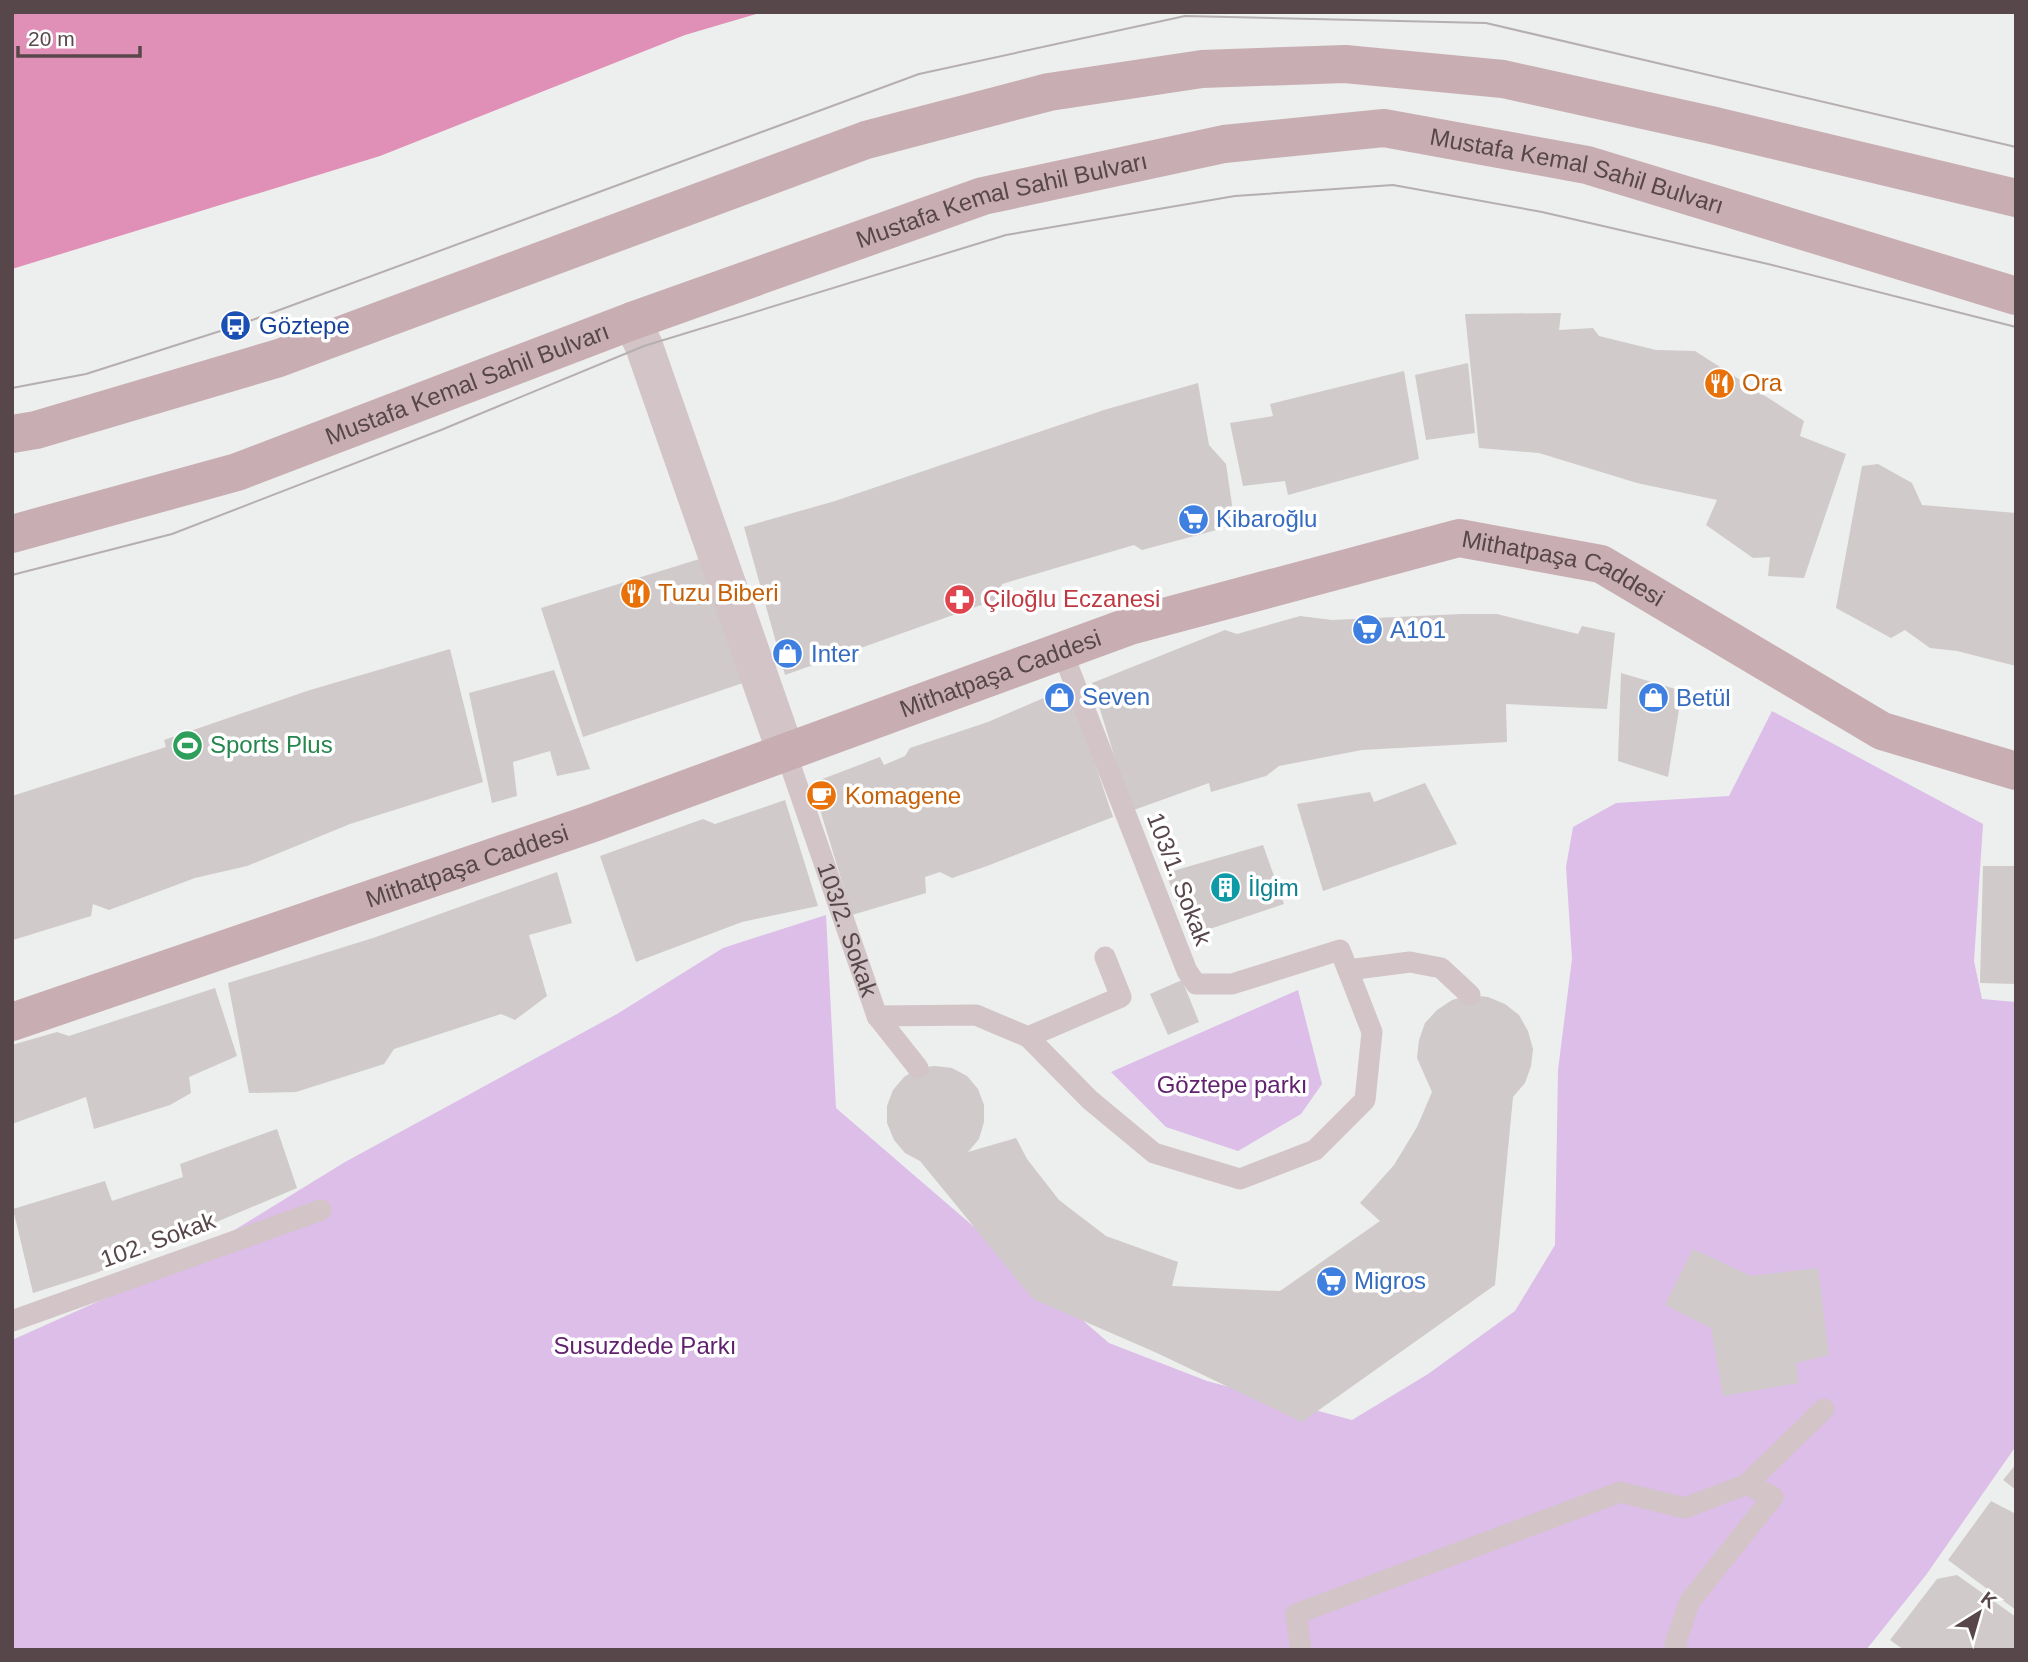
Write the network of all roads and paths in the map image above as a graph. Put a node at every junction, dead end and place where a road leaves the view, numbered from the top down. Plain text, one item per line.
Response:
1 (2016, 198) edge
2 (2016, 296) edge
3 (632, 321) junction
4 (12, 434) edge
5 (12, 534) edge
6 (1062, 652) junction
7 (786, 753) junction
8 (2016, 771) edge
9 (1105, 957) dead end
10 (1344, 960) junction
11 (1470, 995) dead end
12 (877, 1016) junction
13 (12, 1022) edge
14 (1028, 1037) junction
15 (918, 1068) dead end
16 (321, 1210) dead end
17 (12, 1321) edge
18 (1824, 1409) dead end
19 (1747, 1484) junction
20 (1301, 1650) edge
21 (1676, 1650) edge

1 - 4 main road
2 - 3 main road, Mustafa Kemal Sahil Bulvarı
3 - 5 main road, Mustafa Kemal Sahil Bulvarı
3 - 7 street, 103/2. Sokak
6 - 7 main road, Mithatpaşa Caddesi
6 - 8 main road, Mithatpaşa Caddesi
6 - 10 lane, 103/1. Sokak
7 - 12 lane, 103/2. Sokak
7 - 13 main road, Mithatpaşa Caddesi
9 - 14 lane
10 - 11 lane
10 - 14 lane, 103/2. Sokak
12 - 14 lane, 103/2. Sokak
12 - 15 lane
16 - 17 lane, 102. Sokak
18 - 19 lane
19 - 20 lane
19 - 21 lane

